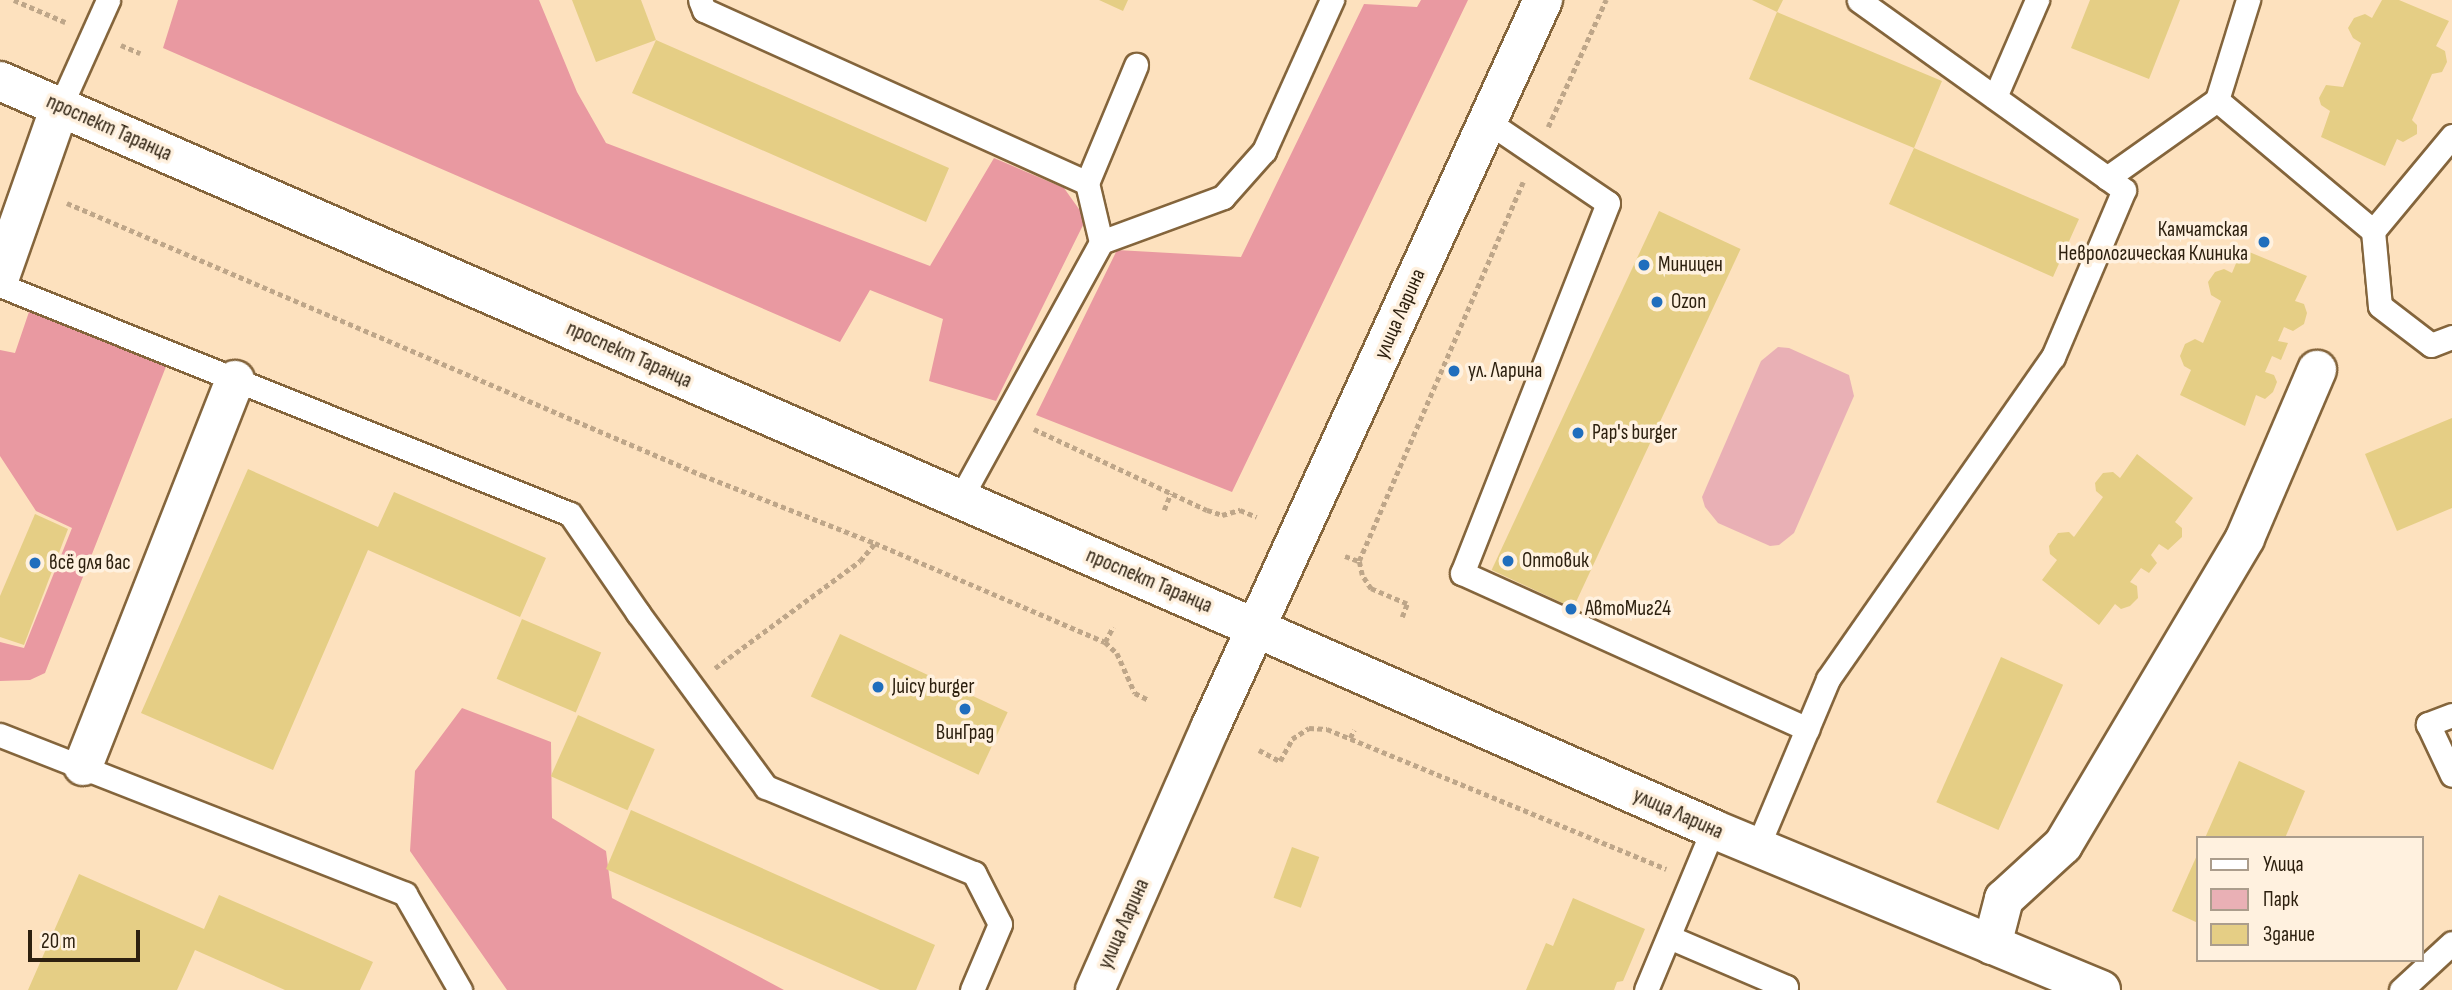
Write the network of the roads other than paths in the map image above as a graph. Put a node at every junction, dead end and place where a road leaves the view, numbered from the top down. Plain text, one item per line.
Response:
1 (108, 0) edge
2 (699, 0) edge
3 (1332, 0) edge
4 (1543, 0) edge
5 (1859, 0) edge
6 (2037, 0) edge
7 (2248, 0) edge
8 (1136, 65) dead end
9 (0, 81) edge
10 (1995, 97) junction
11 (2217, 100) junction
12 (60, 107) junction
13 (1487, 121) junction
14 (2452, 136) edge
15 (2107, 178) junction
16 (1087, 183) junction
17 (2373, 231) junction
18 (1101, 242) junction
19 (0, 277) edge
20 (0, 285) edge
21 (2452, 337) edge
22 (2317, 370) dead end
23 (235, 380) junction
24 (960, 499) junction
25 (1258, 629) junction
26 (2452, 715) edge
27 (1807, 729) junction
28 (0, 736) edge
29 (83, 766) junction
30 (2452, 775) edge
31 (1713, 830) junction
32 (1757, 848) junction
33 (1668, 937) junction
34 (2452, 943) edge
35 (1993, 945) junction
36 (460, 990) edge
37 (972, 990) edge
38 (1095, 990) edge
39 (1646, 990) edge
40 (1784, 990) edge
41 (2101, 990) edge
42 (2401, 990) edge

1 - 12 lane
2 - 16 lane
3 - 18 lane
4 - 13 main road, улица Ларина
5 - 10 lane
6 - 10 lane
7 - 11 lane
8 - 16 lane
9 - 12 main road, проспект Таранца
10 - 15 lane
11 - 15 lane
11 - 17 lane
12 - 19 main road
12 - 24 main road, проспект Таранца
13 - 25 main road, улица Ларина
13 - 27 lane
14 - 17 lane
15 - 27 lane
16 - 18 lane
17 - 21 lane
18 - 24 lane
20 - 23 lane
22 - 35 main road
23 - 29 main road
23 - 37 lane
24 - 25 main road, проспект Таранца
25 - 31 main road, улица Ларина
25 - 38 main road, улица Ларина
26 - 30 lane
27 - 32 lane
28 - 29 lane
29 - 36 lane
31 - 32 main road, улица Ларина
31 - 33 lane
32 - 35 main road, улица Ларина
33 - 39 lane
33 - 40 lane
34 - 42 lane
35 - 41 main road, улица Ларина

